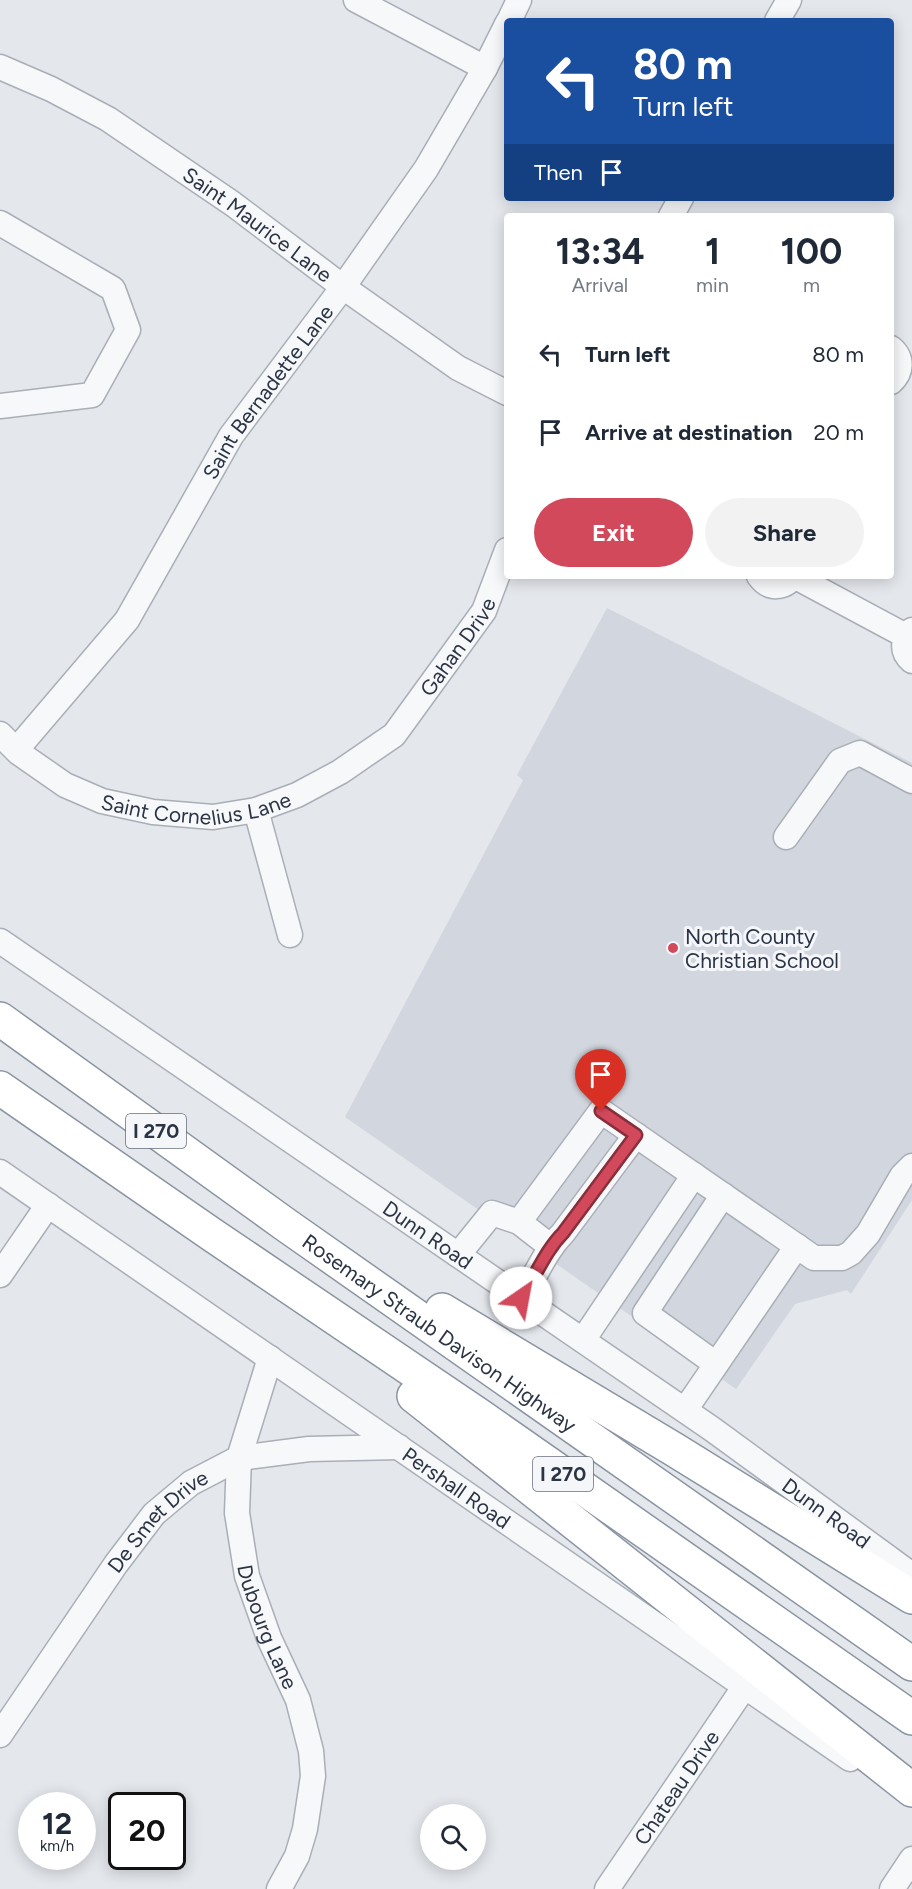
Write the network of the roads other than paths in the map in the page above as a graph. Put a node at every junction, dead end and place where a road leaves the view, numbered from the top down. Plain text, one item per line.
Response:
1 (356, 0) edge
2 (519, 0) edge
3 (789, 0) edge
4 (510, 18) edge
5 (779, 18) edge
6 (504, 31) edge
7 (0, 67) edge
8 (485, 68) junction
9 (0, 223) edge
10 (344, 287) junction
11 (894, 352) edge
12 (900, 380) edge
13 (504, 391) edge
14 (0, 406) edge
15 (504, 558) edge
16 (762, 579) edge
17 (792, 579) edge
18 (800, 579) edge
19 (909, 633) edge
20 (912, 661) edge
21 (394, 735) joint
22 (8, 742) edge
23 (912, 781) edge
24 (256, 810) junction
25 (786, 837) dead end
26 (290, 935) dead end
27 (0, 941) edge
28 (0, 1017) edge
29 (0, 1088) edge
30 (636, 1135) junction
31 (912, 1166) edge
32 (0, 1172) edge
33 (694, 1175) junction
34 (723, 1195) junction
35 (48, 1205) junction
36 (519, 1222) junction
37 (286, 1225) junction
38 (211, 1234) junction
39 (550, 1246) junction
40 (796, 1246) junction
41 (458, 1255) junction
42 (0, 1275) edge
43 (521, 1298) junction
44 (583, 1340) junction
45 (270, 1358) junction
46 (716, 1364) junction
47 (685, 1410) junction
48 (399, 1447) junction
49 (239, 1458) junction
50 (912, 1575) edge
51 (912, 1597) edge
52 (912, 1664) edge
53 (745, 1686) junction
54 (912, 1718) edge
55 (0, 1735) edge
56 (912, 1790) edge
57 (912, 1803) edge
58 (912, 1859) edge
59 (279, 1889) edge
60 (607, 1889) edge
61 (892, 1889) edge

1 - 8 street
2 - 4 street, Saint Bernadette Lane
3 - 5 street
6 - 8 street, Saint Bernadette Lane
7 - 10 street, Saint Maurice Lane
8 - 10 street, Saint Bernadette Lane
9 - 14 street
10 - 13 street, Saint Maurice Lane
10 - 22 street, Saint Bernadette Lane
11 - 12 street
15 - 21 street, Gahan Drive
16 - 17 street
18 - 19 street
19 - 20 street
21 - 24 street, Saint Cornelius Lane
22 - 24 street, Saint Cornelius Lane
23 - 25 street
24 - 26 street
27 - 41 street, Dunn Road
28 - 37 highway, Rosemary Straub Davison Highway / I 270
29 - 38 highway, I 270
30 - 33 street
30 - 36 street
30 - 39 street
31 - 40 street
32 - 35 street, Pershall Road
33 - 34 street
33 - 44 street
34 - 40 street
34 - 46 street
35 - 42 street
35 - 45 street, Pershall Road
36 - 39 street
36 - 41 street
37 - 51 highway
37 - 52 highway, Rosemary Straub Davison Highway / I 270
38 - 54 highway, I 270
38 - 56 highway
39 - 43 street
40 - 46 street
41 - 43 street, Dunn Road
43 - 44 street, Dunn Road
44 - 47 street, Dunn Road
45 - 48 street, Pershall Road
45 - 49 street, Dubourg Lane
46 - 47 street
47 - 50 street, Dunn Road
48 - 49 street, De Smet Drive
48 - 53 street, Pershall Road
49 - 55 street, De Smet Drive
49 - 59 street, Dubourg Lane
53 - 57 street, Pershall Road
53 - 60 street, Chateau Drive
58 - 61 street

